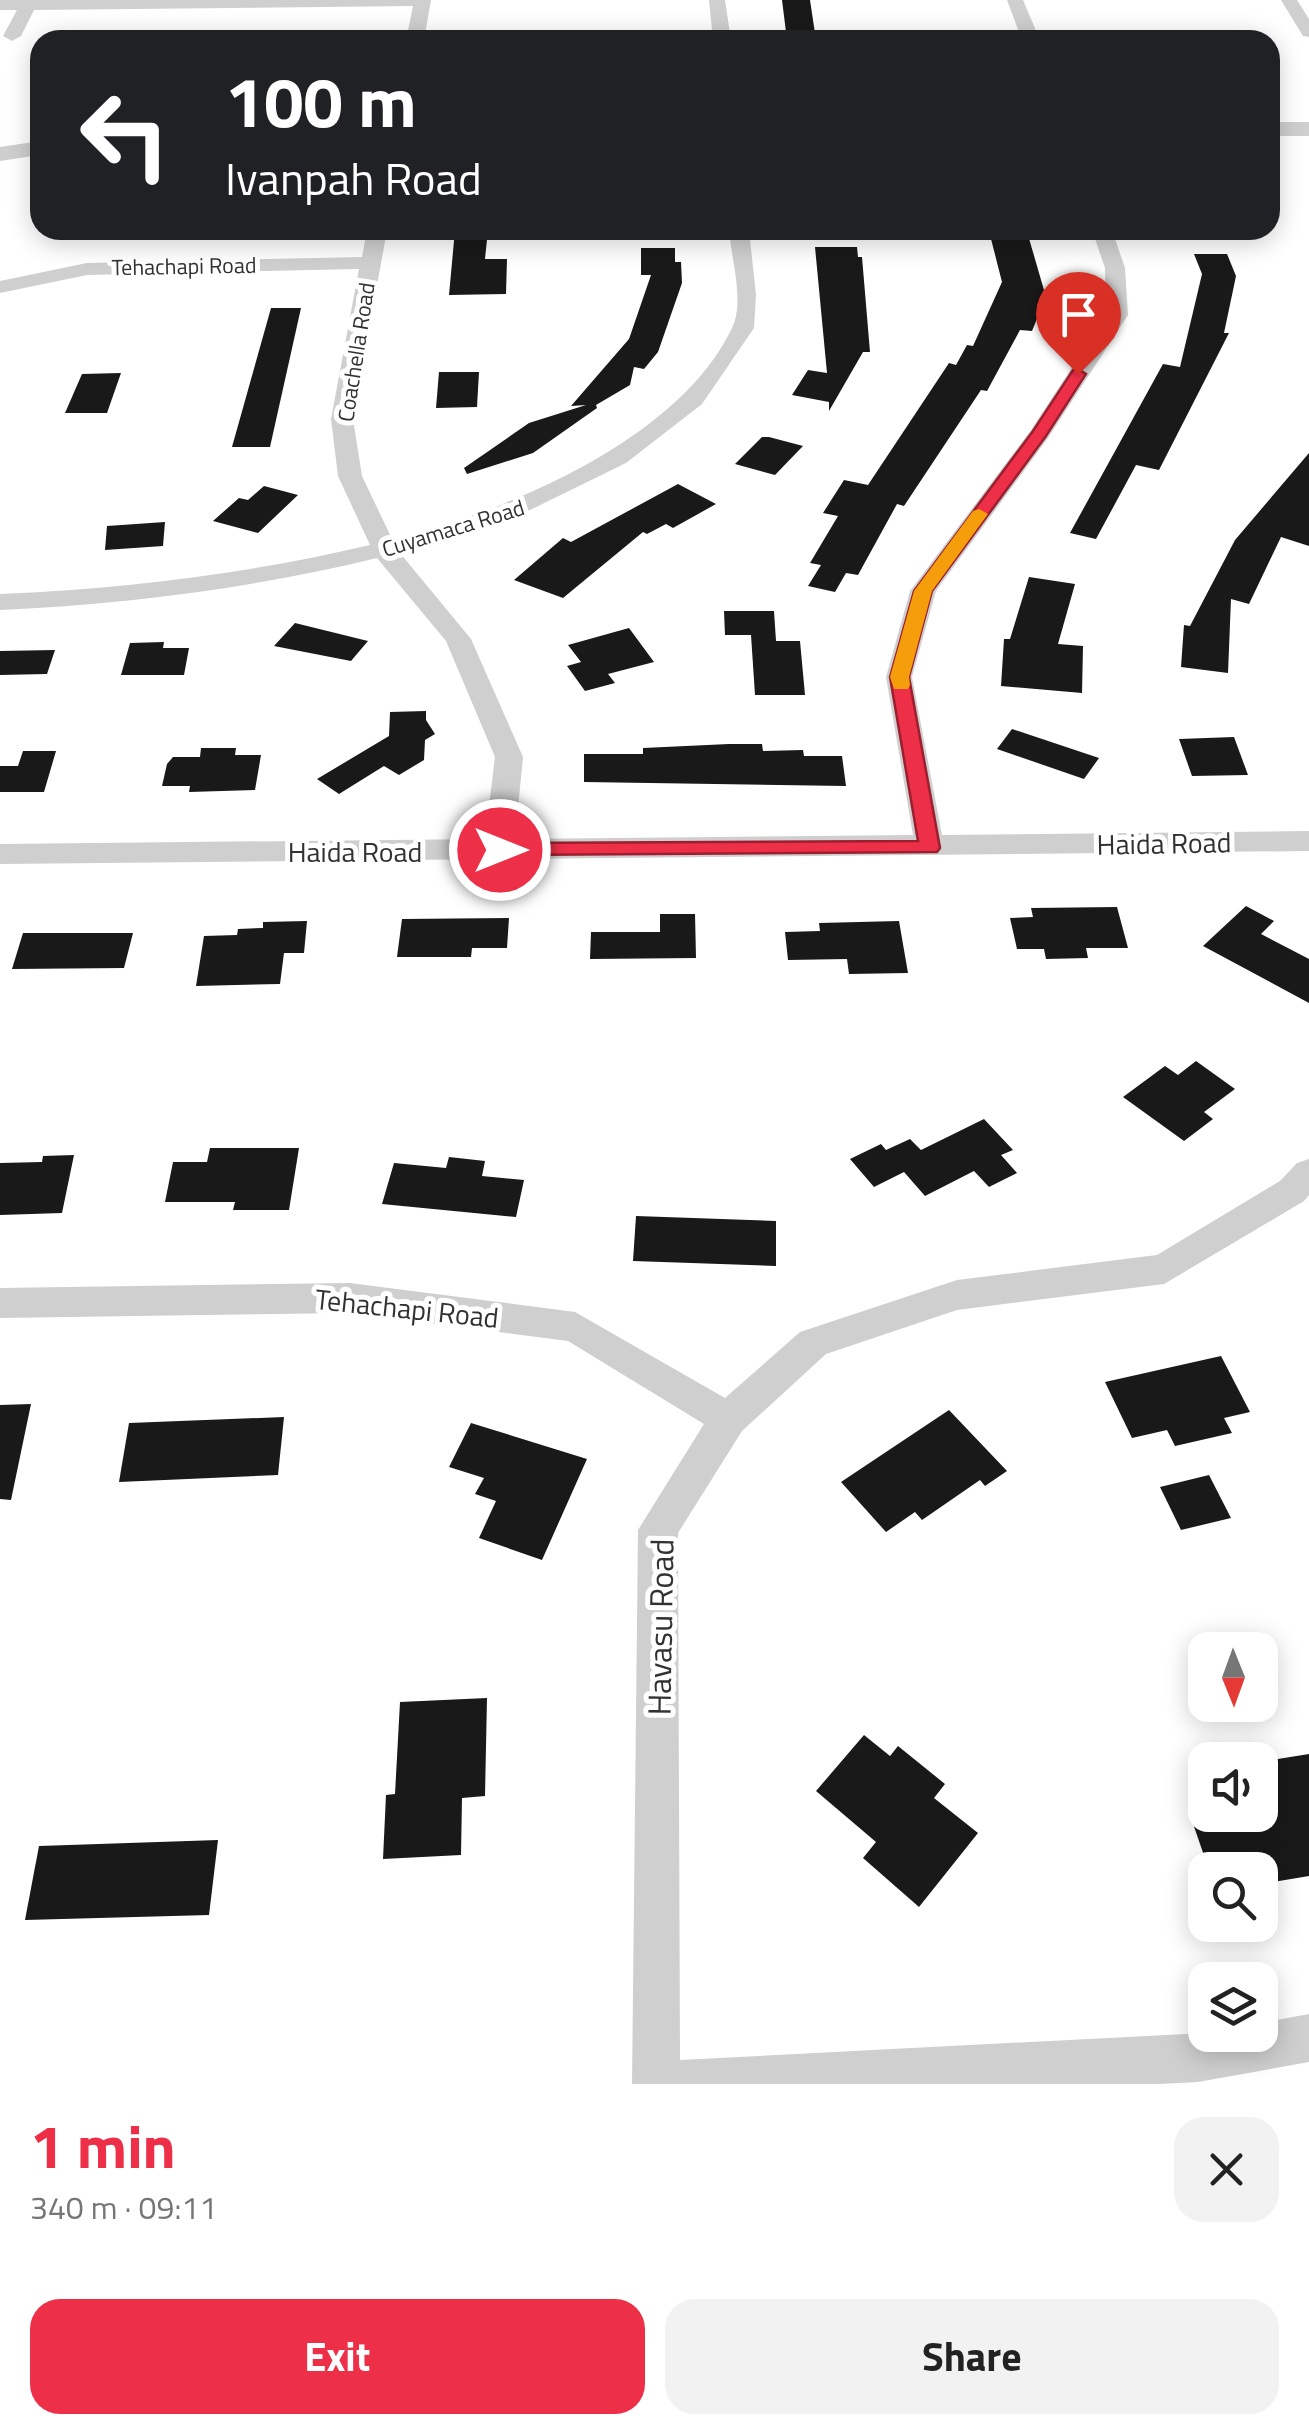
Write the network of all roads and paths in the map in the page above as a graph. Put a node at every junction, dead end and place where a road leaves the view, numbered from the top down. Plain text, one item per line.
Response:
1 (718, 0) edge
2 (1016, 0) edge
3 (1289, 0) edge
4 (422, 1) edge
5 (0, 4) edge
6 (28, 4) junction
7 (417, 30) edge
8 (721, 30) edge
9 (1027, 30) edge
10 (1309, 32) edge
11 (12, 36) dead end
12 (1280, 129) edge
13 (1309, 129) edge
14 (30, 150) edge
15 (0, 154) edge
16 (375, 240) edge
17 (740, 240) edge
18 (1105, 240) edge
19 (370, 263) junction
20 (0, 288) edge
21 (385, 551) junction
22 (0, 602) edge
23 (1309, 841) edge
24 (930, 848) junction
25 (500, 850) junction
26 (0, 854) edge
27 (1309, 1172) edge
28 (0, 1303) edge
29 (728, 1419) junction
30 (1309, 2038) edge
31 (656, 2084) edge
32 (680, 2084) edge

1 - 8 street
2 - 9 street
3 - 10 street
4 - 6 street
4 - 7 street
5 - 6 street
6 - 11 street
12 - 13 street
14 - 15 street
16 - 19 street, Coachella Road
17 - 21 street, Cuyamaca Road
18 - 24 street
19 - 20 street, Tehachapi Road
19 - 21 street, Coachella Road
21 - 22 street, Cuyamaca Road
21 - 25 street, Coachella Road
23 - 24 street, Haida Road
24 - 25 street, Haida Road
25 - 26 street, Haida Road
27 - 29 street, Havasu Road
28 - 29 street, Tehachapi Road
29 - 31 street, Havasu Road
30 - 32 street

